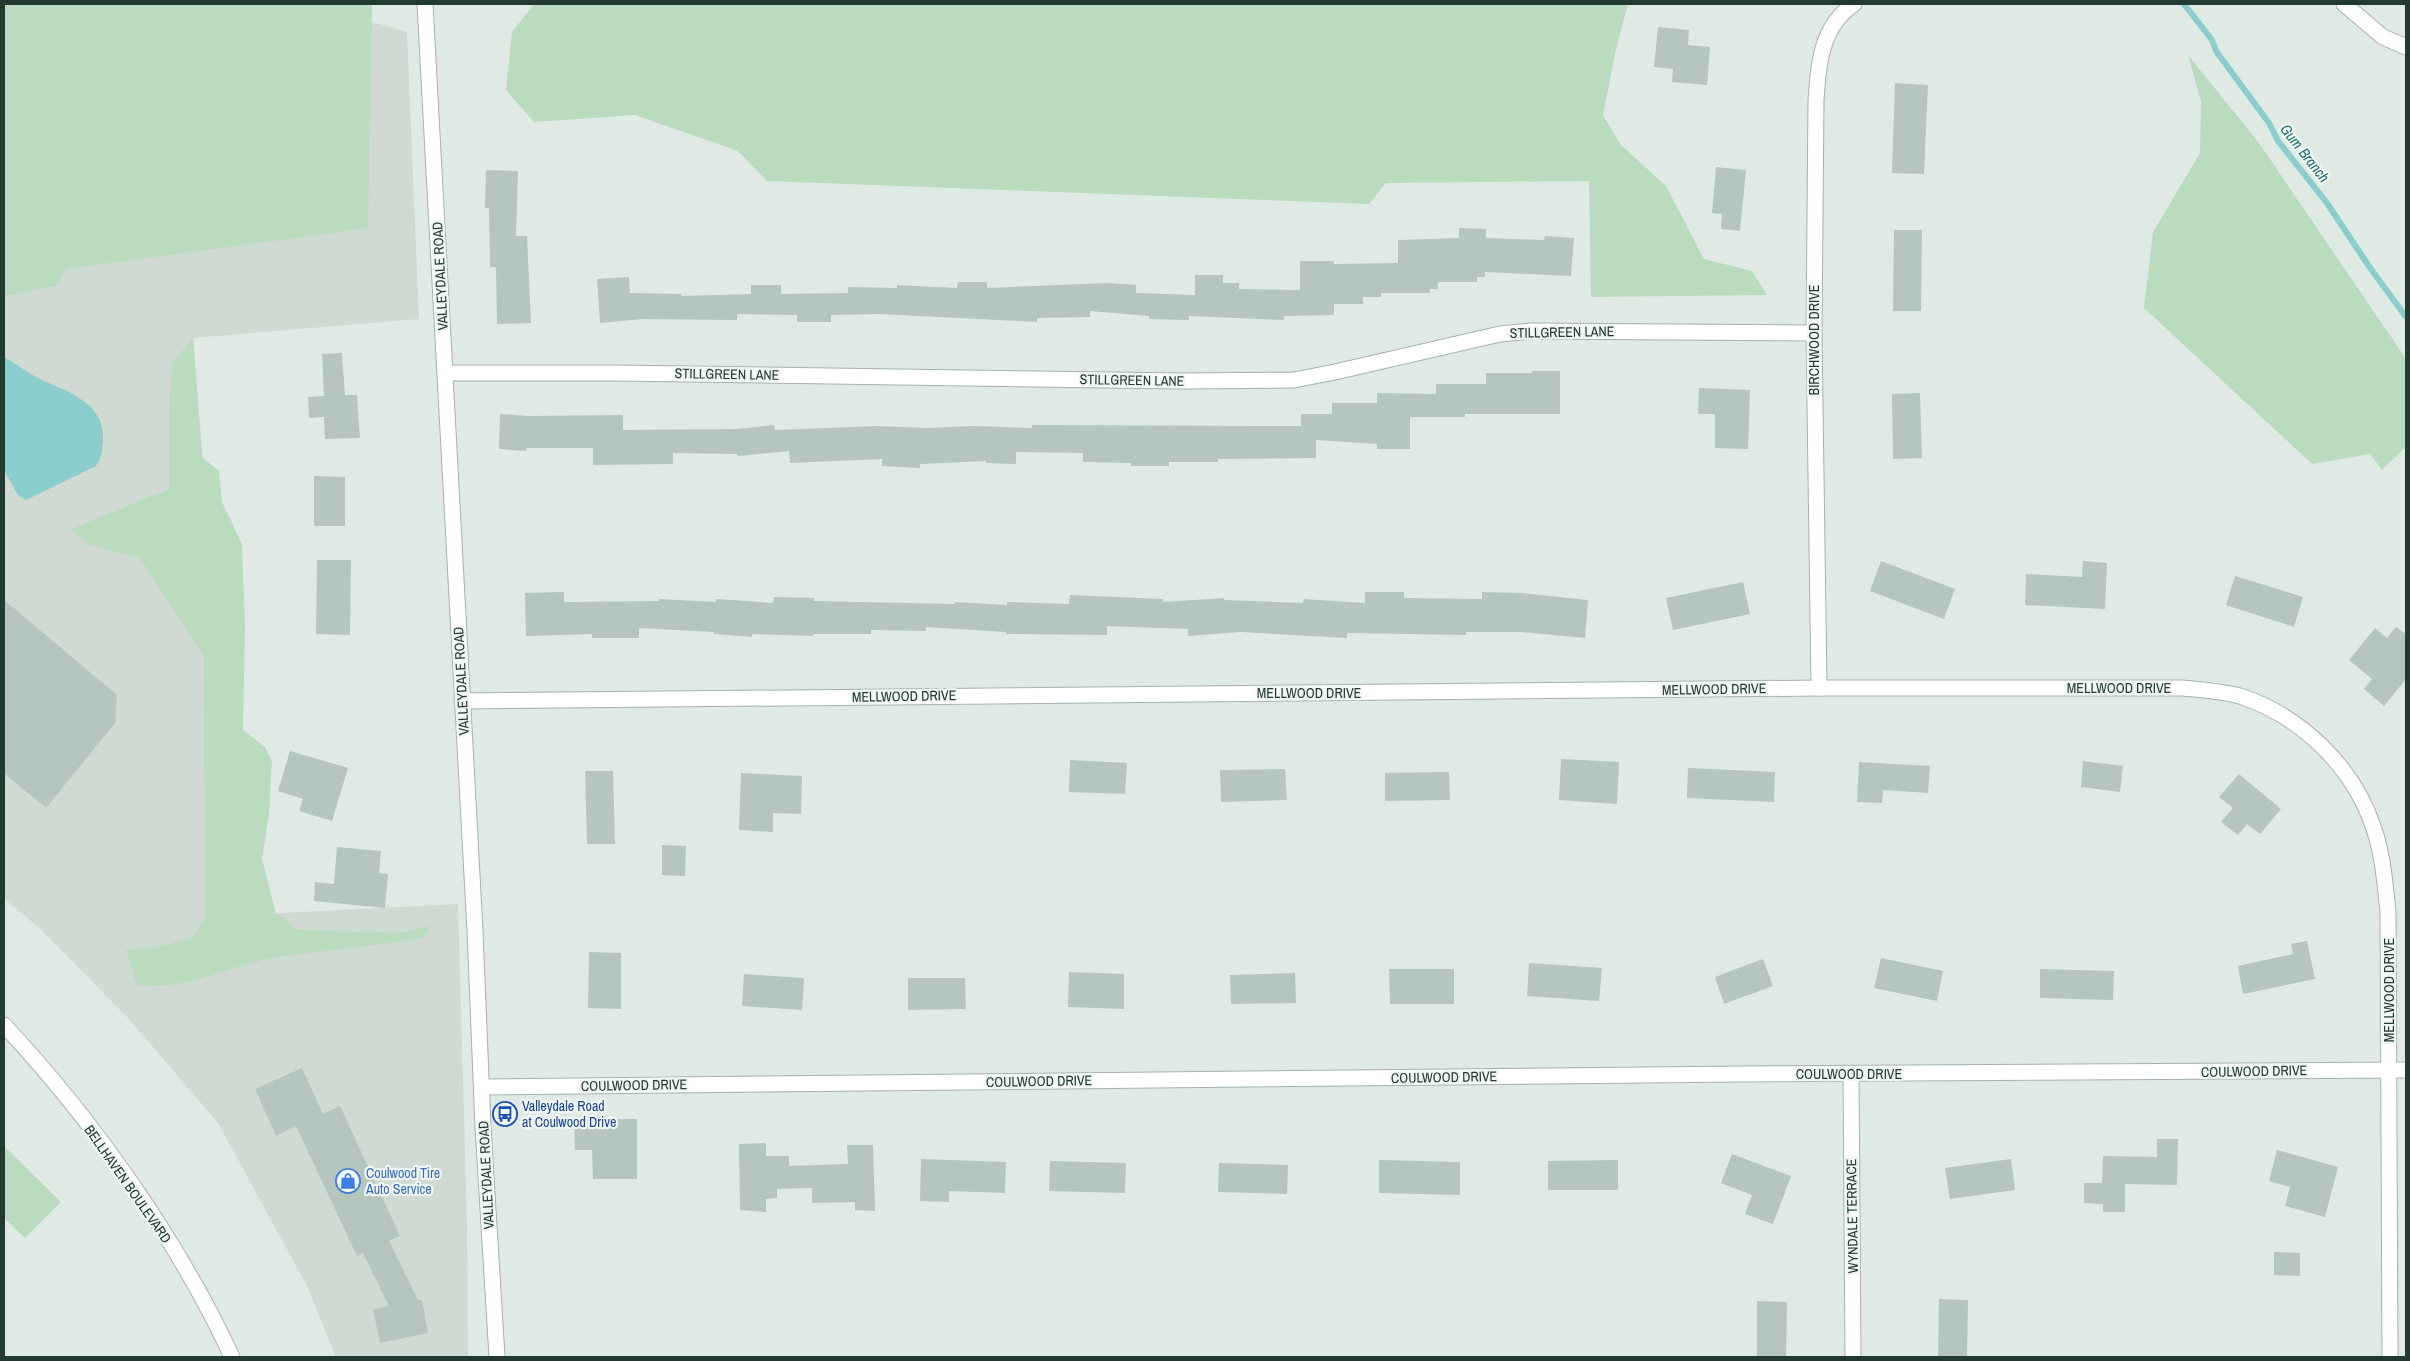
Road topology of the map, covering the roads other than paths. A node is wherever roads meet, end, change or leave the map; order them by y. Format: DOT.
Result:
graph roads {
  1 [pos="425,4"];
  2 [pos="1854,4"];
  3 [pos="2344,4"];
  4 [pos="2406,47"];
  5 [pos="1814,333"];
  6 [pos="445,373"];
  7 [pos="1819,688"];
  8 [pos="462,701"];
  9 [pos="4,1025"];
  10 [pos="2389,1070"];
  11 [pos="2406,1070"];
  12 [pos="1851,1075"];
  13 [pos="482,1087"];
  14 [pos="232,1357"];
  15 [pos="497,1357"];
  16 [pos="1853,1357"];
  17 [pos="2390,1357"];
  1 -- 6 [label="street, VALLEYDALE ROAD"];
  2 -- 5 [label="street, BIRCHWOOD DRIVE"];
  3 -- 4 [label="street"];
  5 -- 6 [label="street, STILLGREEN LANE"];
  5 -- 7 [label="street, BIRCHWOOD DRIVE"];
  6 -- 8 [label="street, VALLEYDALE ROAD"];
  7 -- 8 [label="street, MELLWOOD DRIVE"];
  7 -- 10 [label="street, MELLWOOD DRIVE"];
  8 -- 13 [label="street, VALLEYDALE ROAD"];
  9 -- 14 [label="street, BELLHAVEN BOULEVARD"];
  10 -- 11 [label="street, COULWOOD DRIVE"];
  10 -- 12 [label="street, COULWOOD DRIVE"];
  10 -- 17 [label="street, MELLWOOD DRIVE"];
  12 -- 13 [label="street, COULWOOD DRIVE"];
  12 -- 16 [label="street, WYNDALE TERRACE"];
  13 -- 15 [label="street, VALLEYDALE ROAD"];
}
